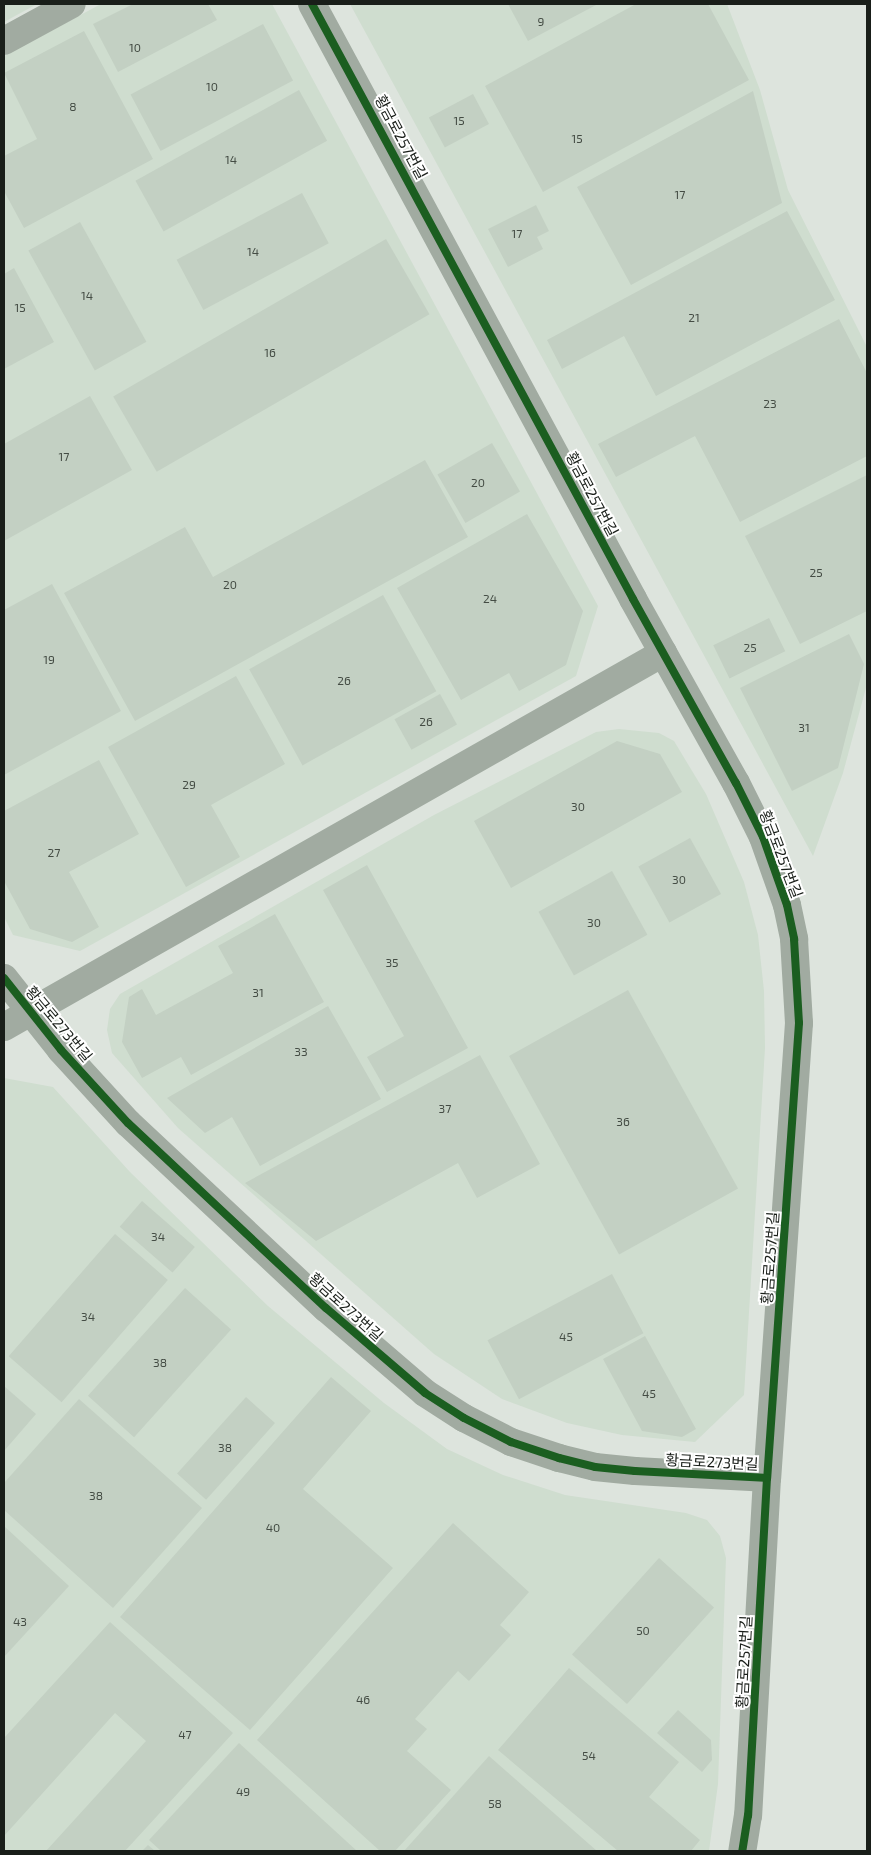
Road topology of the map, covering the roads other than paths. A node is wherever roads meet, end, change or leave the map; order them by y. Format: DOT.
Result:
graph roads {
  1 [pos="69,4"];
  2 [pos="312,4"];
  3 [pos="4,41"];
  4 [pos="663,653"];
  5 [pos="4,978"];
  6 [pos="29,1011"];
  7 [pos="4,1027"];
  8 [pos="767,1478"];
  9 [pos="742,1851"];
  1 -- 3 [label="street"];
  2 -- 4 [label="street, 황금로257번길"];
  4 -- 6 [label="street"];
  4 -- 8 [label="street, 황금로257번길"];
  5 -- 6 [label="street, 황금로273번길"];
  6 -- 7 [label="street"];
  6 -- 8 [label="street, 황금로273번길"];
  8 -- 9 [label="street, 황금로257번길"];
}
